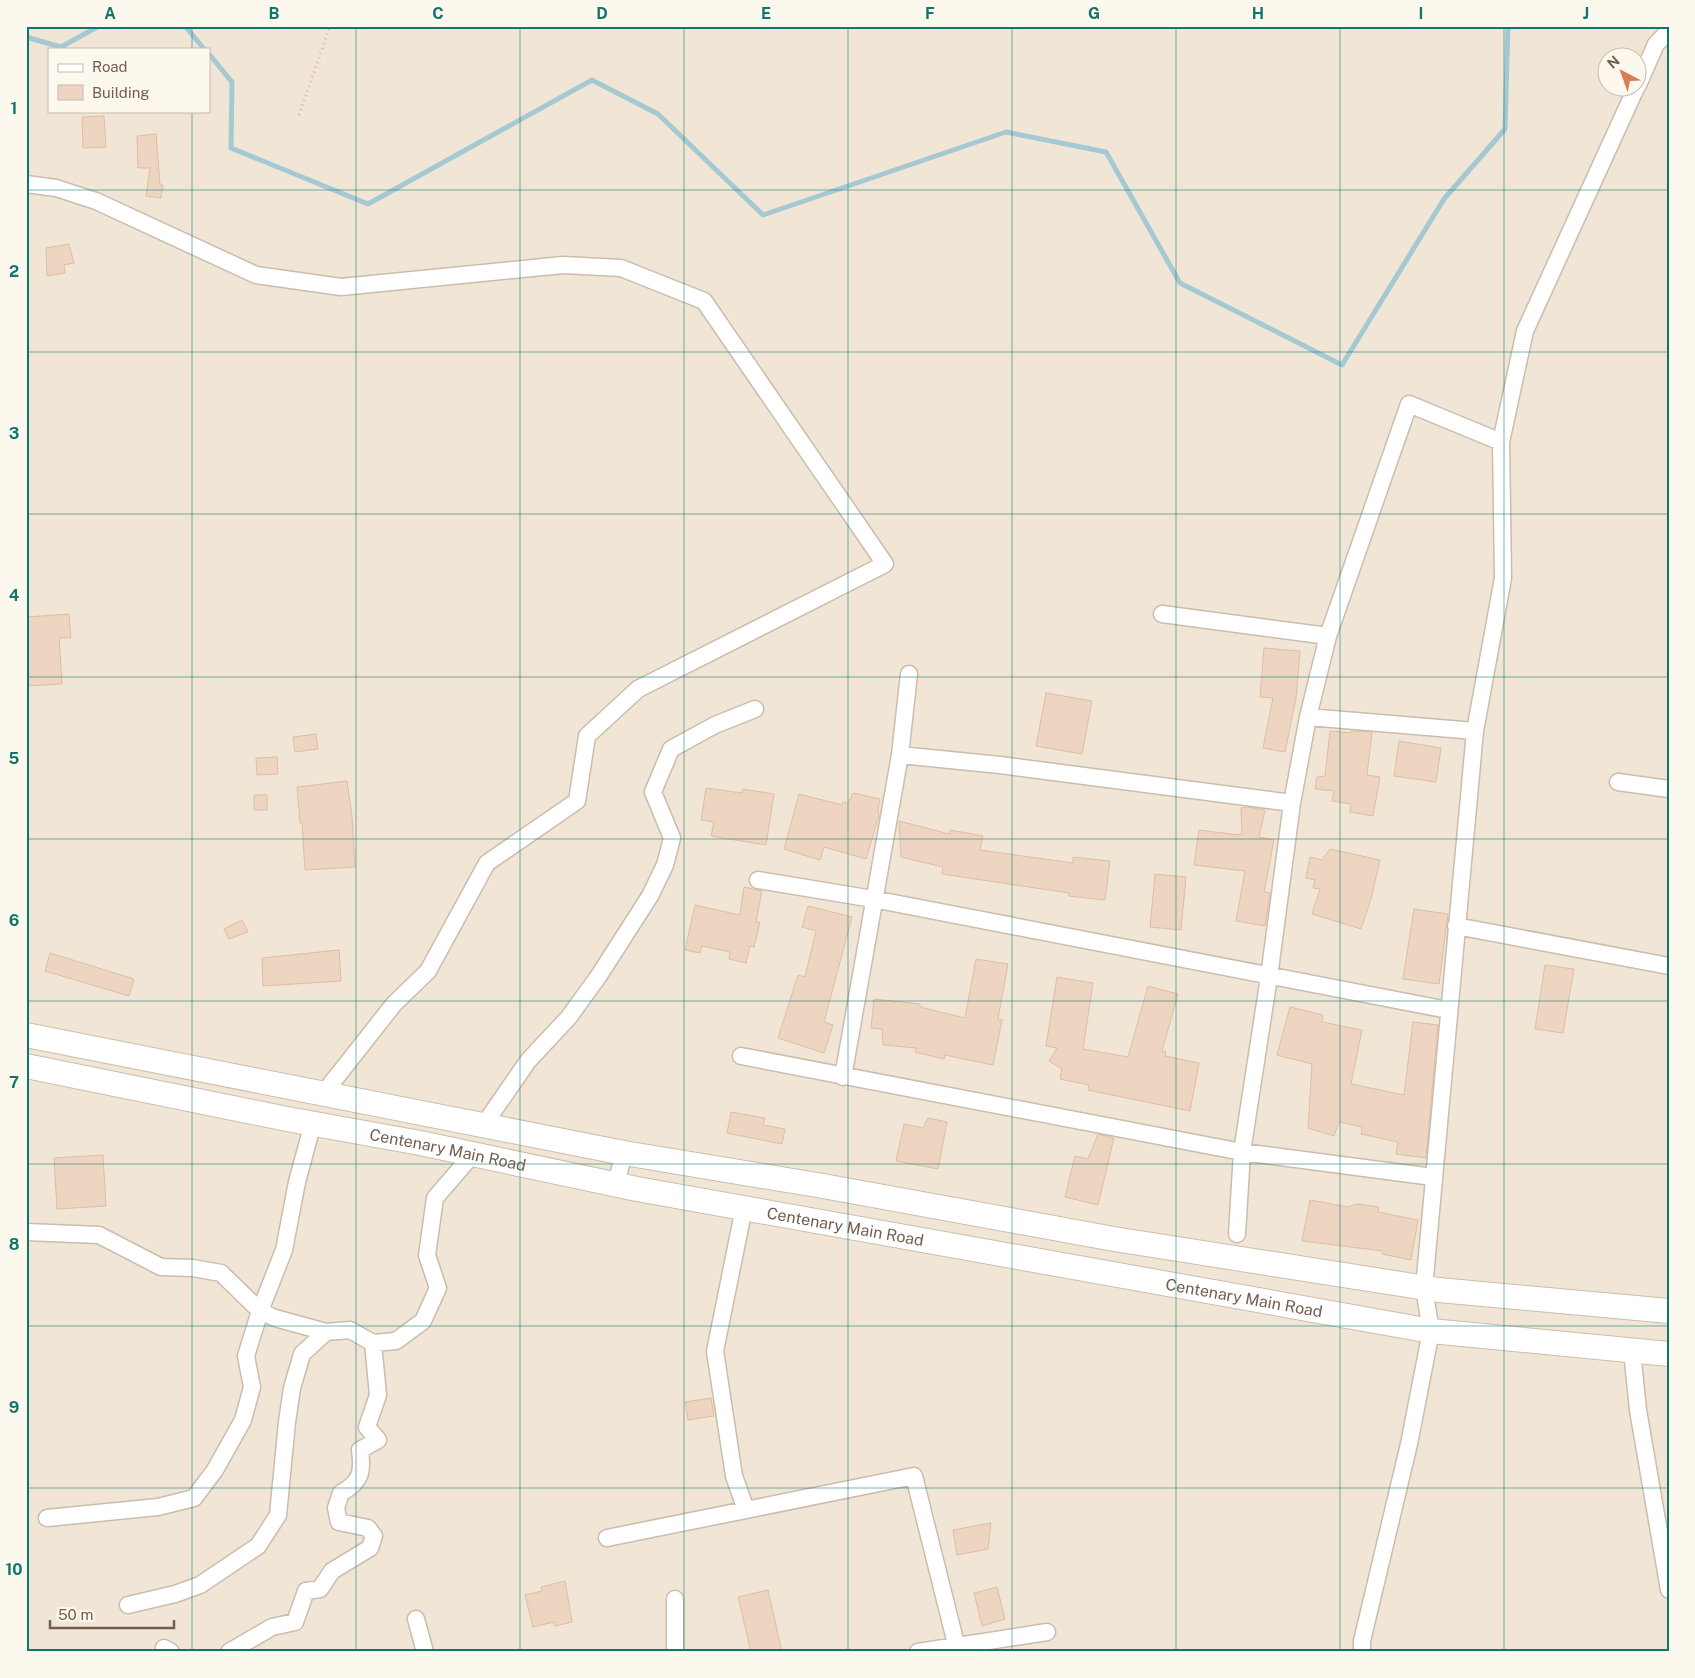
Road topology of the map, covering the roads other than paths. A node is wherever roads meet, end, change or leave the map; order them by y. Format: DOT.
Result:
graph roads {
  1 [pos="1669,31"];
  2 [pos="1648,62"];
  3 [pos="1631,98"];
  4 [pos="26,184"];
  5 [pos="1501,442"];
  6 [pos="1162,614"];
  7 [pos="1328,636"];
  8 [pos="909,674"];
  9 [pos="754,709"];
  10 [pos="1308,717"];
  11 [pos="1475,731"];
  12 [pos="900,755"];
  13 [pos="1618,782"];
  14 [pos="1669,789"];
  15 [pos="1292,804"];
  16 [pos="758,880"];
  17 [pos="873,899"];
  18 [pos="1456,926"];
  19 [pos="1669,966"];
  20 [pos="1269,977"];
  21 [pos="1448,1010"];
  22 [pos="26,1035"];
  23 [pos="741,1056"];
  24 [pos="26,1066"];
  25 [pos="843,1077"];
  26 [pos="323,1094"];
  27 [pos="313,1123"];
  28 [pos="484,1126"];
  29 [pos="1242,1152"];
  30 [pos="624,1153"];
  31 [pos="473,1154"];
  32 [pos="1433,1178"];
  33 [pos="616,1184"];
  34 [pos="744,1208"];
  35 [pos="26,1232"];
  36 [pos="1237,1234"];
  37 [pos="1424,1288"];
  38 [pos="260,1311"];
  39 [pos="1669,1311"];
  40 [pos="1431,1331"];
  41 [pos="326,1332"];
  42 [pos="373,1343"];
  43 [pos="1632,1350"];
  44 [pos="1669,1354"];
  45 [pos="746,1510"];
  46 [pos="47,1518"];
  47 [pos="607,1538"];
  48 [pos="1669,1590"];
  49 [pos="675,1599"];
  50 [pos="128,1605"];
  51 [pos="416,1618"];
  52 [pos="1047,1632"];
  53 [pos="957,1649"];
  54 [pos="230,1652"];
  55 [pos="425,1652"];
  56 [pos="675,1652"];
  57 [pos="918,1652"];
  58 [pos="1362,1652"];
  1 -- 2 [label="street"];
  3 -- 5 [label="street"];
  4 -- 26 [label="street"];
  5 -- 7 [label="street"];
  5 -- 11 [label="street"];
  6 -- 7 [label="street"];
  7 -- 10 [label="street"];
  8 -- 12 [label="street"];
  9 -- 28 [label="street"];
  10 -- 11 [label="street"];
  10 -- 15 [label="street"];
  11 -- 18 [label="street"];
  12 -- 15 [label="street"];
  12 -- 17 [label="street"];
  13 -- 14 [label="street"];
  15 -- 20 [label="street"];
  16 -- 17 [label="street"];
  17 -- 20 [label="street"];
  17 -- 25 [label="street"];
  18 -- 19 [label="street"];
  18 -- 21 [label="street"];
  20 -- 21 [label="street"];
  20 -- 29 [label="street"];
  21 -- 32 [label="street"];
  22 -- 26 [label="street, Centenary Main Road"];
  23 -- 25 [label="street"];
  24 -- 27 [label="street, Centenary Main Road"];
  25 -- 29 [label="street"];
  26 -- 28 [label="street, Centenary Main Road"];
  27 -- 31 [label="street, Centenary Main Road"];
  27 -- 38 [label="street"];
  28 -- 30 [label="street, Centenary Main Road"];
  29 -- 32 [label="street"];
  29 -- 36 [label="street"];
  30 -- 33 [label="street"];
  30 -- 37 [label="street, Centenary Main Road"];
  31 -- 33 [label="street, Centenary Main Road"];
  31 -- 42 [label="street"];
  32 -- 37 [label="street"];
  33 -- 34 [label="street, Centenary Main Road"];
  34 -- 40 [label="street, Centenary Main Road"];
  34 -- 45 [label="street"];
  35 -- 38 [label="street"];
  37 -- 39 [label="street, Centenary Main Road"];
  37 -- 40 [label="street"];
  38 -- 41 [label="street"];
  38 -- 46 [label="street"];
  40 -- 43 [label="street, Centenary Main Road"];
  40 -- 58 [label="street"];
  41 -- 42 [label="street"];
  41 -- 50 [label="street"];
  42 -- 54 [label="street"];
  43 -- 44 [label="street, Centenary Main Road"];
  43 -- 48 [label="street"];
  45 -- 47 [label="street"];
  45 -- 53 [label="street"];
  49 -- 56 [label="street"];
  51 -- 55 [label="street"];
  52 -- 53 [label="street"];
  53 -- 57 [label="street"];
}
